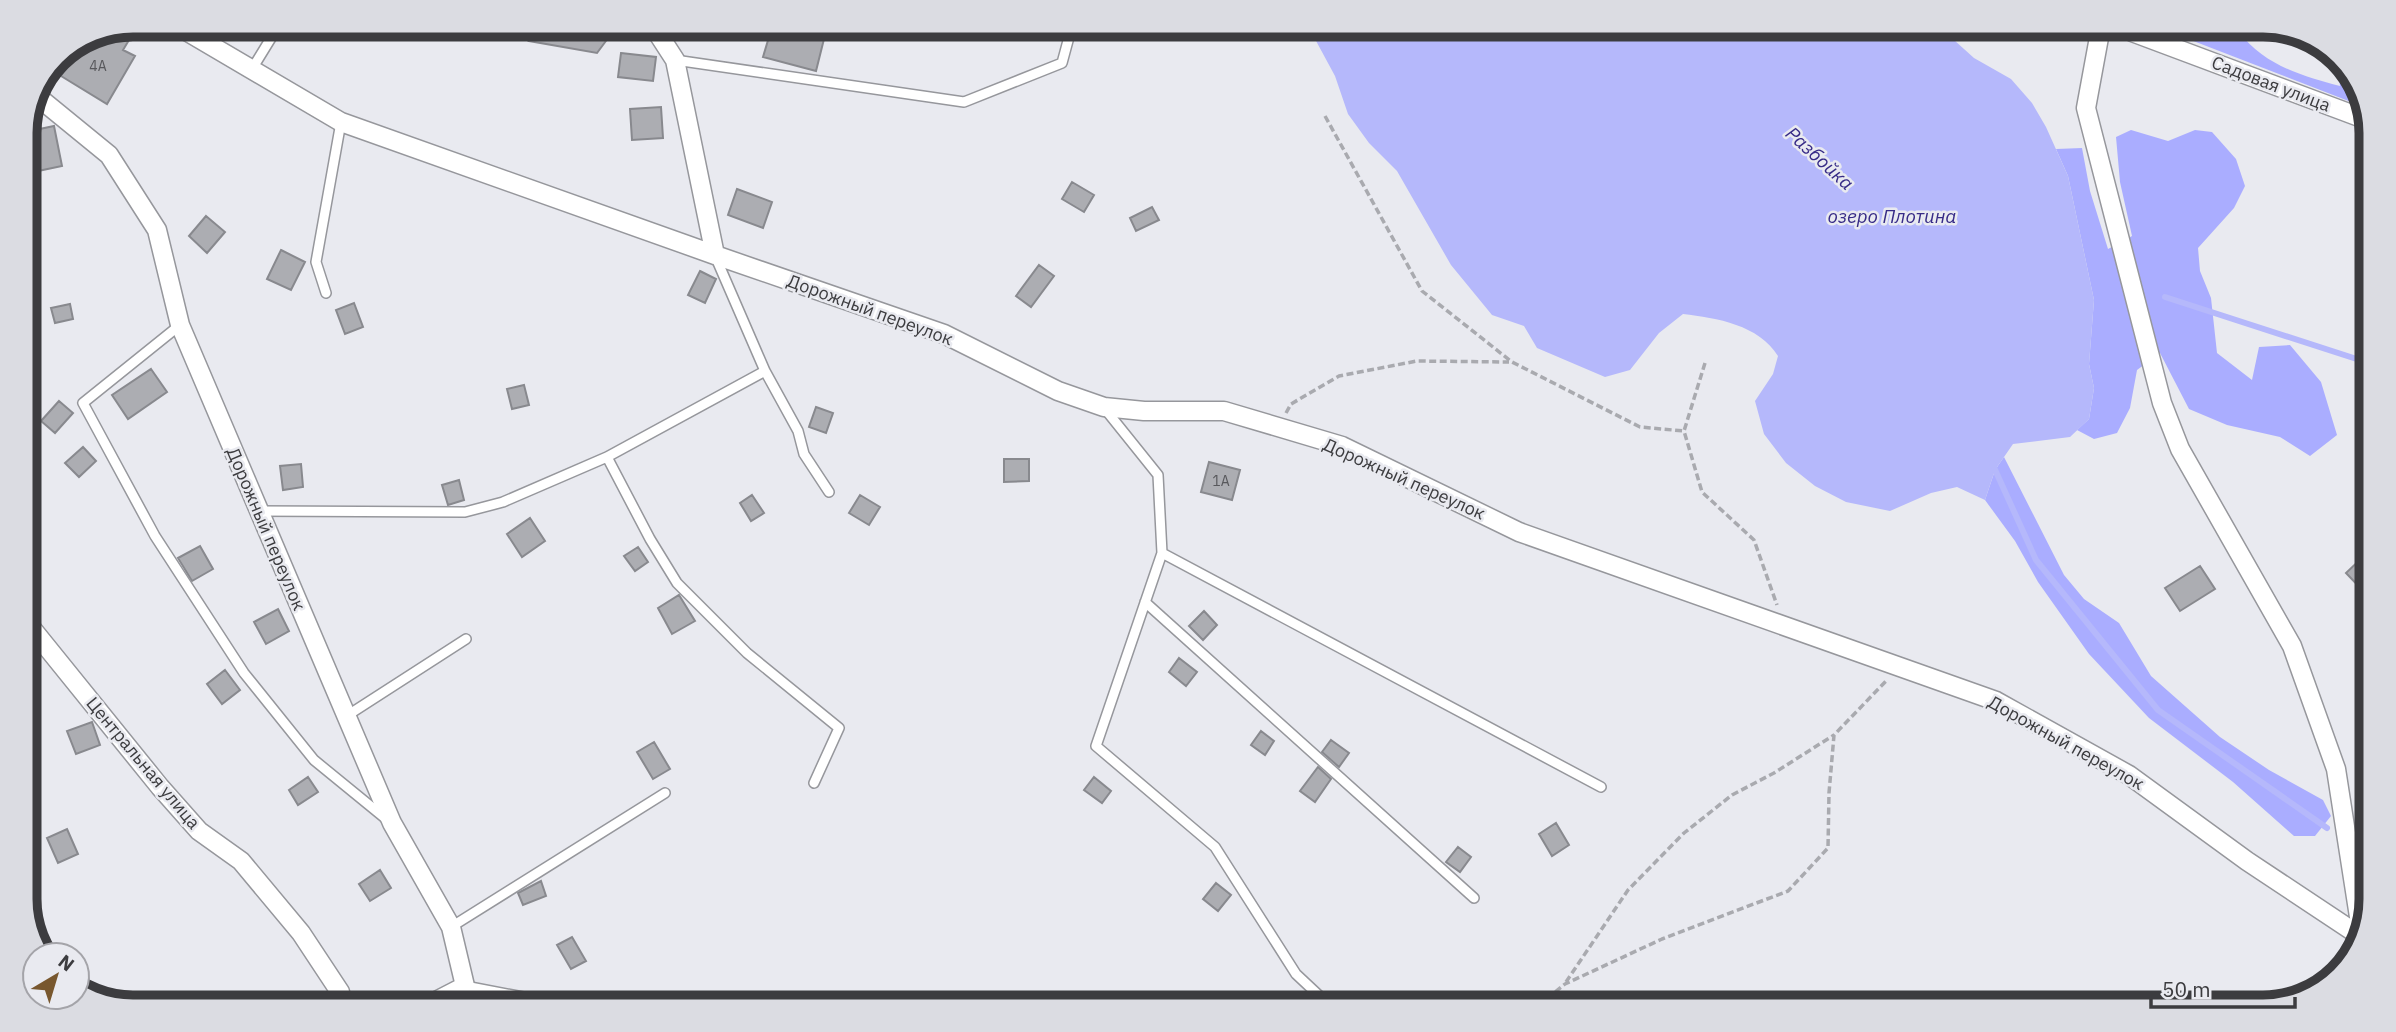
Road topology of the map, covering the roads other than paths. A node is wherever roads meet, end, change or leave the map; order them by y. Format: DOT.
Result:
graph roads {
  1 [pos="197,37"];
  2 [pos="272,37"];
  3 [pos="660,37"];
  4 [pos="1069,37"];
  5 [pos="2100,37"];
  6 [pos="2145,37"];
  7 [pos="675,60"];
  8 [pos="252,69"];
  9 [pos="43,101"];
  10 [pos="2357,116"];
  11 [pos="341,122"];
  12 [pos="715,255"];
  13 [pos="326,293"];
  14 [pos="180,326"];
  15 [pos="765,371"];
  16 [pos="1104,407"];
  17 [pos="607,457"];
  18 [pos="829,492"];
  19 [pos="258,511"];
  20 [pos="1162,553"];
  21 [pos="1145,603"];
  22 [pos="37,635"];
  23 [pos="466,639"];
  24 [pos="345,717"];
  25 [pos="814,783"];
  26 [pos="1601,787"];
  27 [pos="665,793"];
  28 [pos="392,823"];
  29 [pos="1474,898"];
  30 [pos="2358,907"];
  31 [pos="451,927"];
  32 [pos="2353,931"];
  33 [pos="465,986"];
  34 [pos="340,995"];
  35 [pos="448,995"];
  36 [pos="512,995"];
  37 [pos="1318,995"];
  1 -- 8 [label="street, Дорожный переулок"];
  2 -- 8 [label="lane"];
  3 -- 7 [label="street"];
  4 -- 7 [label="lane"];
  5 -- 30 [label="street"];
  6 -- 10 [label="street, Садовая улица"];
  7 -- 12 [label="street"];
  8 -- 11 [label="street, Дорожный переулок"];
  9 -- 14 [label="street, Дорожный переулок"];
  11 -- 12 [label="street, Дорожный переулок"];
  11 -- 13 [label="lane"];
  12 -- 15 [label="lane"];
  12 -- 16 [label="street, Дорожный переулок"];
  14 -- 19 [label="street, Дорожный переулок"];
  14 -- 28 [label="lane"];
  15 -- 17 [label="lane"];
  15 -- 18 [label="lane"];
  16 -- 20 [label="lane"];
  16 -- 32 [label="street, Дорожный переулок"];
  17 -- 19 [label="lane"];
  17 -- 25 [label="lane"];
  19 -- 24 [label="street, Дорожный переулок"];
  20 -- 21 [label="lane"];
  20 -- 26 [label="lane"];
  21 -- 29 [label="lane"];
  21 -- 37 [label="lane"];
  22 -- 34 [label="street, Центральная улица"];
  23 -- 24 [label="lane"];
  24 -- 28 [label="street, Дорожный переулок"];
  27 -- 31 [label="lane"];
  28 -- 31 [label="street, Дорожный переулок"];
  31 -- 33 [label="street, Дорожный переулок"];
  33 -- 35 [label="street"];
  33 -- 36 [label="lane"];
}
